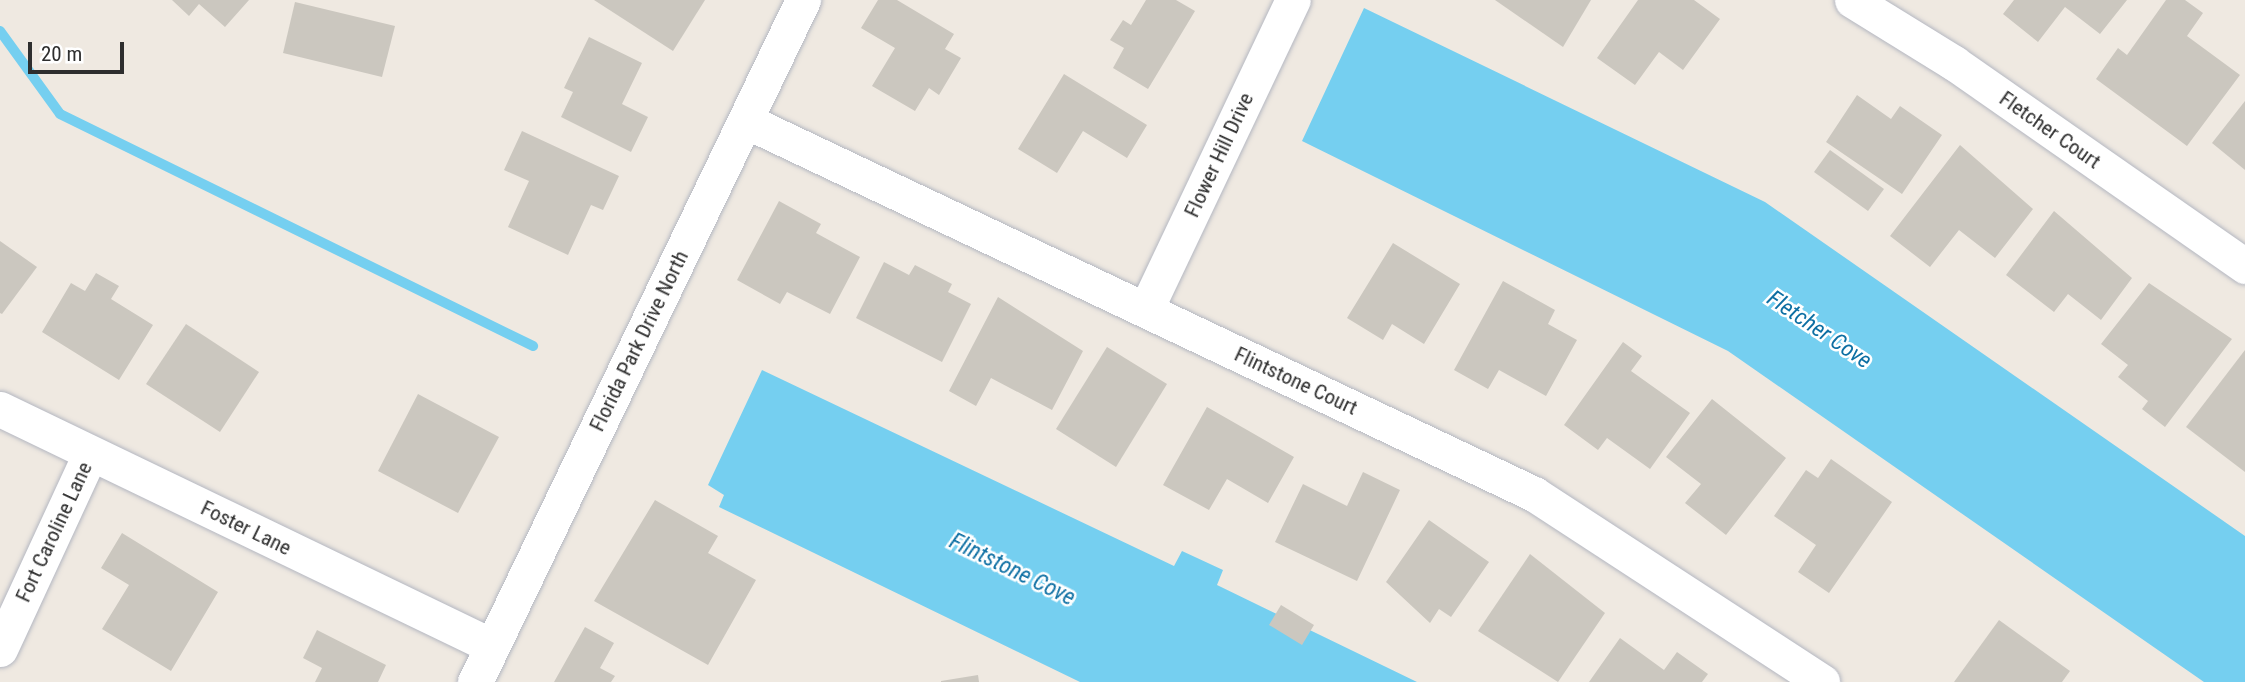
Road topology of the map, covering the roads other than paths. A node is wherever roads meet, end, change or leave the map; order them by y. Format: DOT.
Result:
graph roads {
  1 [pos="803,0"];
  2 [pos="1293,0"];
  3 [pos="1852,0"];
  4 [pos="746,121"];
  5 [pos="2245,266"];
  6 [pos="1146,309"];
  7 [pos="0,409"];
  8 [pos="90,454"];
  9 [pos="492,646"];
  10 [pos="0,649"];
  11 [pos="475,682"];
  12 [pos="1822,682"];
  1 -- 4 [label="street, Florida Park Drive North"];
  2 -- 6 [label="street, Flower Hill Drive"];
  3 -- 5 [label="street, Fletcher Court"];
  4 -- 6 [label="street, Flintstone Court"];
  4 -- 9 [label="street, Florida Park Drive North"];
  6 -- 12 [label="street, Flintstone Court"];
  7 -- 8 [label="street, Foster Lane"];
  8 -- 9 [label="street, Foster Lane"];
  8 -- 10 [label="street, Fort Caroline Lane"];
  9 -- 11 [label="street, Florida Park Drive North"];
}
